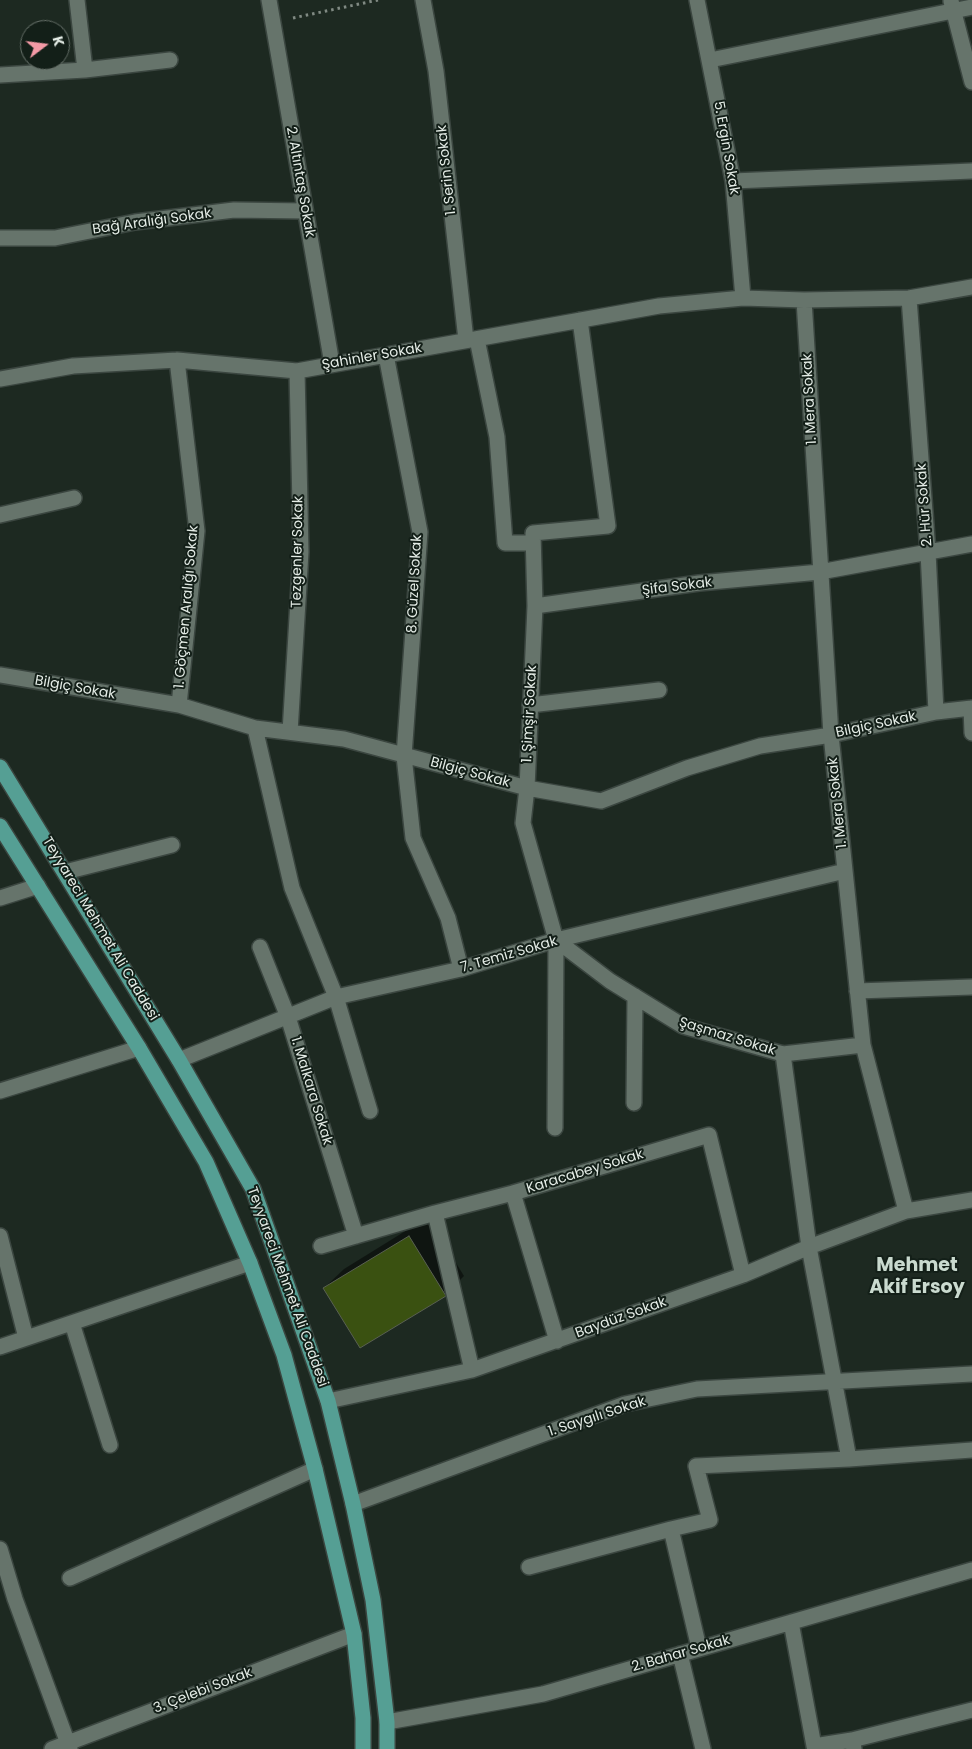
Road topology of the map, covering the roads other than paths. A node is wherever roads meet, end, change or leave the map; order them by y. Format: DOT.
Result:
graph roads {
  1 [pos="76,0"];
  2 [pos="269,0"];
  3 [pos="423,0"];
  4 [pos="697,0"];
  5 [pos="952,5"];
  6 [pos="972,6"];
  7 [pos="170,60"];
  8 [pos="710,60"];
  9 [pos="85,70"];
  10 [pos="0,75"];
  11 [pos="972,82"];
  12 [pos="972,171"];
  13 [pos="733,181"];
  14 [pos="305,211"];
  15 [pos="0,238"];
  16 [pos="972,287"];
  17 [pos="743,298"];
  18 [pos="909,298"];
  19 [pos="804,300"];
  20 [pos="580,320"];
  21 [pos="471,339"];
  22 [pos="386,355"];
  23 [pos="177,360"];
  24 [pos="332,364"];
  25 [pos="297,371"];
  26 [pos="0,379"];
  27 [pos="74,498"];
  28 [pos="0,515"];
  29 [pos="533,538"];
  30 [pos="972,544"];
  31 [pos="928,552"];
  32 [pos="820,572"];
  33 [pos="535,606"];
  34 [pos="0,675"];
  35 [pos="659,690"];
  36 [pos="179,705"];
  37 [pos="530,705"];
  38 [pos="971,708"];
  39 [pos="936,712"];
  40 [pos="255,728"];
  41 [pos="290,732"];
  42 [pos="972,733"];
  43 [pos="831,734"];
  44 [pos="404,756"];
  45 [pos="0,767"];
  46 [pos="527,788"];
  47 [pos="0,826"];
  48 [pos="172,846"];
  49 [pos="845,871"];
  50 [pos="65,872"];
  51 [pos="38,886"];
  52 [pos="0,898"];
  53 [pos="556,940"];
  54 [pos="260,948"];
  55 [pos="461,969"];
  56 [pos="972,987"];
  57 [pos="857,991"];
  58 [pos="635,996"];
  59 [pos="336,997"];
  60 [pos="288,1017"];
  61 [pos="863,1045"];
  62 [pos="138,1048"];
  63 [pos="783,1054"];
  64 [pos="179,1060"];
  65 [pos="0,1091"];
  66 [pos="634,1103"];
  67 [pos="370,1111"];
  68 [pos="555,1128"];
  69 [pos="513,1193"];
  70 [pos="972,1200"];
  71 [pos="906,1211"];
  72 [pos="435,1213"];
  73 [pos="0,1236"];
  74 [pos="356,1236"];
  75 [pos="321,1246"];
  76 [pos="809,1247"];
  77 [pos="250,1263"];
  78 [pos="743,1275"];
  79 [pos="72,1323"];
  80 [pos="26,1338"];
  81 [pos="557,1341"];
  82 [pos="0,1347"];
  83 [pos="472,1370"];
  84 [pos="972,1374"];
  85 [pos="834,1382"];
  86 [pos="328,1402"];
  87 [pos="110,1445"];
  88 [pos="972,1450"];
  89 [pos="849,1459"];
  90 [pos="315,1469"];
  91 [pos="353,1504"];
  92 [pos="671,1529"];
  93 [pos="0,1549"];
  94 [pos="529,1567"];
  95 [pos="972,1570"];
  96 [pos="70,1578"];
  97 [pos="791,1622"];
  98 [pos="354,1634"];
  99 [pos="699,1648"];
  100 [pos="680,1654"];
  101 [pos="972,1710"];
  102 [pos="387,1722"];
  103 [pos="853,1744"];
  104 [pos="69,1746"];
  105 [pos="52,1749"];
  106 [pos="363,1749"];
  107 [pos="386,1749"];
  108 [pos="703,1749"];
  1 -- 9 [label="street"];
  2 -- 14 [label="street, 2. Altıntaş Sokak"];
  3 -- 21 [label="street, 1. Serin Sokak"];
  4 -- 8 [label="street, 5. Ergin Sokak"];
  5 -- 6 [label="street"];
  5 -- 8 [label="street"];
  5 -- 11 [label="street"];
  7 -- 9 [label="street"];
  8 -- 13 [label="street, 5. Ergin Sokak"];
  9 -- 10 [label="street"];
  12 -- 13 [label="street"];
  13 -- 17 [label="street, 5. Ergin Sokak"];
  14 -- 15 [label="street, Bağ Aralığı Sokak"];
  14 -- 24 [label="street, 2. Altıntaş Sokak"];
  16 -- 18 [label="street, Şahinler Sokak"];
  17 -- 19 [label="street, Şahinler Sokak"];
  17 -- 20 [label="street, Şahinler Sokak"];
  18 -- 19 [label="street, Şahinler Sokak"];
  18 -- 31 [label="street, 2. Hür Sokak"];
  19 -- 32 [label="street, 1. Mera Sokak"];
  20 -- 21 [label="street, Şahinler Sokak"];
  20 -- 29 [label="street"];
  21 -- 22 [label="street, Şahinler Sokak"];
  21 -- 29 [label="street"];
  22 -- 24 [label="street, Şahinler Sokak"];
  22 -- 44 [label="street, 8. Güzel Sokak"];
  23 -- 25 [label="street, Şahinler Sokak"];
  23 -- 26 [label="street, Şahinler Sokak"];
  23 -- 36 [label="street, 1. Göçmen Aralığı Sokak"];
  24 -- 25 [label="street, Şahinler Sokak"];
  25 -- 41 [label="street, Tezgenler Sokak"];
  27 -- 28 [label="street"];
  29 -- 33 [label="street, 1. Şimşir Sokak"];
  30 -- 31 [label="street, Şifa Sokak"];
  31 -- 32 [label="street, Şifa Sokak"];
  31 -- 39 [label="street, 2. Hür Sokak"];
  32 -- 33 [label="street, Şifa Sokak"];
  32 -- 43 [label="street, 1. Mera Sokak"];
  33 -- 37 [label="street, 1. Şimşir Sokak"];
  34 -- 36 [label="street, Bilgiç Sokak"];
  35 -- 37 [label="street"];
  36 -- 40 [label="street, Bilgiç Sokak"];
  37 -- 46 [label="street, 1. Şimşir Sokak"];
  38 -- 39 [label="street, Bilgiç Sokak"];
  38 -- 42 [label="street"];
  39 -- 43 [label="street, Bilgiç Sokak"];
  40 -- 41 [label="street, Bilgiç Sokak"];
  40 -- 59 [label="street"];
  41 -- 44 [label="street, Bilgiç Sokak"];
  43 -- 46 [label="street, Bilgiç Sokak"];
  43 -- 49 [label="street, 1. Mera Sokak"];
  44 -- 46 [label="street, Bilgiç Sokak"];
  44 -- 55 [label="street, 8. Güzel Sokak"];
  45 -- 50 [label="main road, Teyyareci Mehmet Ali Caddesi"];
  46 -- 53 [label="street, 1. Şimşir Sokak"];
  47 -- 51 [label="main road, Teyyareci Mehmet Ali Caddesi"];
  48 -- 50 [label="street"];
  49 -- 53 [label="street, 7. Temiz Sokak"];
  49 -- 57 [label="street, 1. Mera Sokak"];
  50 -- 64 [label="main road, Teyyareci Mehmet Ali Caddesi"];
  51 -- 52 [label="street"];
  51 -- 62 [label="main road, Teyyareci Mehmet Ali Caddesi"];
  53 -- 55 [label="street, 7. Temiz Sokak"];
  53 -- 58 [label="street, Şaşmaz Sokak"];
  53 -- 68 [label="street, 1. Şimşir Sokak"];
  54 -- 60 [label="street, 1. Malkara Sokak"];
  55 -- 59 [label="street, 7. Temiz Sokak"];
  56 -- 57 [label="street"];
  57 -- 61 [label="street, 1. Mera Sokak"];
  58 -- 63 [label="street, Şaşmaz Sokak"];
  58 -- 66 [label="street"];
  59 -- 60 [label="street, 7. Temiz Sokak"];
  59 -- 67 [label="street"];
  60 -- 64 [label="street, 7. Temiz Sokak"];
  60 -- 74 [label="street, 1. Malkara Sokak"];
  61 -- 63 [label="street, Şaşmaz Sokak"];
  61 -- 71 [label="street, 1. Mera Sokak"];
  62 -- 65 [label="street"];
  62 -- 77 [label="main road, Teyyareci Mehmet Ali Caddesi"];
  63 -- 76 [label="street"];
  64 -- 86 [label="main road, Teyyareci Mehmet Ali Caddesi"];
  69 -- 72 [label="street, Karacabey Sokak"];
  69 -- 78 [label="street, Karacabey Sokak"];
  69 -- 81 [label="street"];
  70 -- 71 [label="street, Baydüz Sokak"];
  71 -- 76 [label="street, Baydüz Sokak"];
  72 -- 74 [label="street, Karacabey Sokak"];
  72 -- 83 [label="street"];
  73 -- 80 [label="street"];
  74 -- 75 [label="street, Karacabey Sokak"];
  76 -- 78 [label="street, Baydüz Sokak"];
  76 -- 85 [label="street"];
  77 -- 79 [label="street"];
  77 -- 90 [label="main road, Teyyareci Mehmet Ali Caddesi"];
  78 -- 81 [label="street, Baydüz Sokak"];
  79 -- 80 [label="street"];
  79 -- 87 [label="street"];
  80 -- 82 [label="street"];
  81 -- 83 [label="street, Baydüz Sokak"];
  83 -- 86 [label="street, Baydüz Sokak"];
  84 -- 85 [label="street, 1. Saygılı Sokak"];
  85 -- 89 [label="street"];
  85 -- 91 [label="street, 1. Saygılı Sokak"];
  86 -- 91 [label="main road, Teyyareci Mehmet Ali Caddesi"];
  88 -- 89 [label="street"];
  89 -- 92 [label="street"];
  90 -- 96 [label="street"];
  90 -- 98 [label="main road, Teyyareci Mehmet Ali Caddesi"];
  91 -- 102 [label="main road, Teyyareci Mehmet Ali Caddesi"];
  92 -- 94 [label="street"];
  92 -- 99 [label="street"];
  93 -- 104 [label="street"];
  95 -- 97 [label="street, 2. Bahar Sokak"];
  97 -- 99 [label="street, 2. Bahar Sokak"];
  97 -- 103 [label="street"];
  98 -- 104 [label="street, 3. Çelebi Sokak"];
  98 -- 106 [label="main road, Teyyareci Mehmet Ali Caddesi"];
  99 -- 100 [label="street, 2. Bahar Sokak"];
  100 -- 102 [label="street, 2. Bahar Sokak"];
  100 -- 108 [label="street"];
  101 -- 103 [label="street"];
  102 -- 107 [label="main road, Teyyareci Mehmet Ali Caddesi"];
  104 -- 105 [label="street, 3. Çelebi Sokak"];
}
